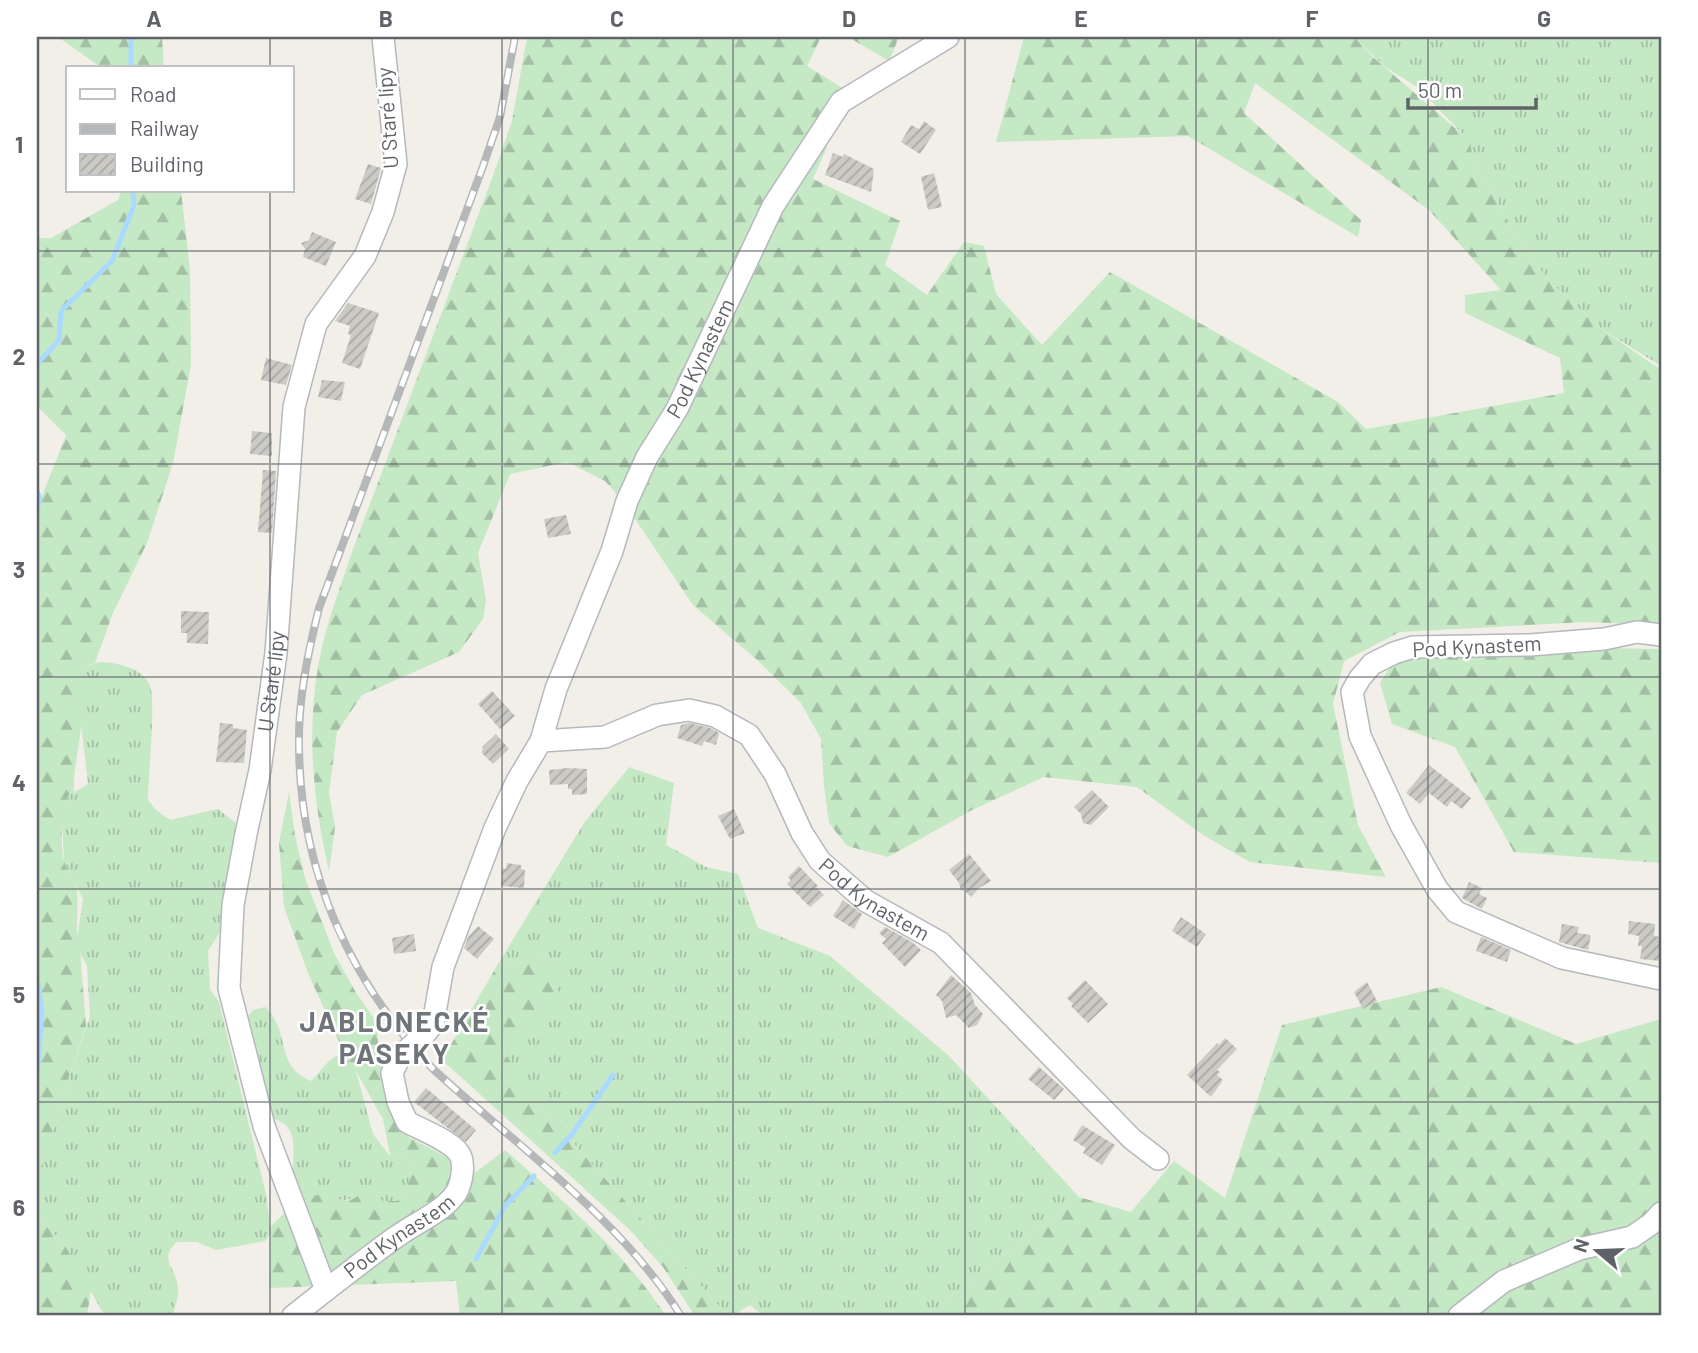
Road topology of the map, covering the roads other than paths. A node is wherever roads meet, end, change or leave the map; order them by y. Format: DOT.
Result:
graph roads {
  1 [pos="383,37"];
  2 [pos="948,37"];
  3 [pos="1661,635"];
  4 [pos="541,741"];
  5 [pos="1661,979"];
  6 [pos="1158,1160"];
  7 [pos="1661,1213"];
  8 [pos="326,1290"];
  9 [pos="293,1316"];
  10 [pos="1459,1316"];
  1 -- 8 [label="street, U Staré lípy"];
  2 -- 4 [label="street, Pod Kynastem"];
  3 -- 5 [label="street, Pod Kynastem"];
  4 -- 6 [label="street, Pod Kynastem"];
  4 -- 8 [label="street, Pod Kynastem, bridge"];
  7 -- 10 [label="street"];
  8 -- 9 [label="street"];
}
